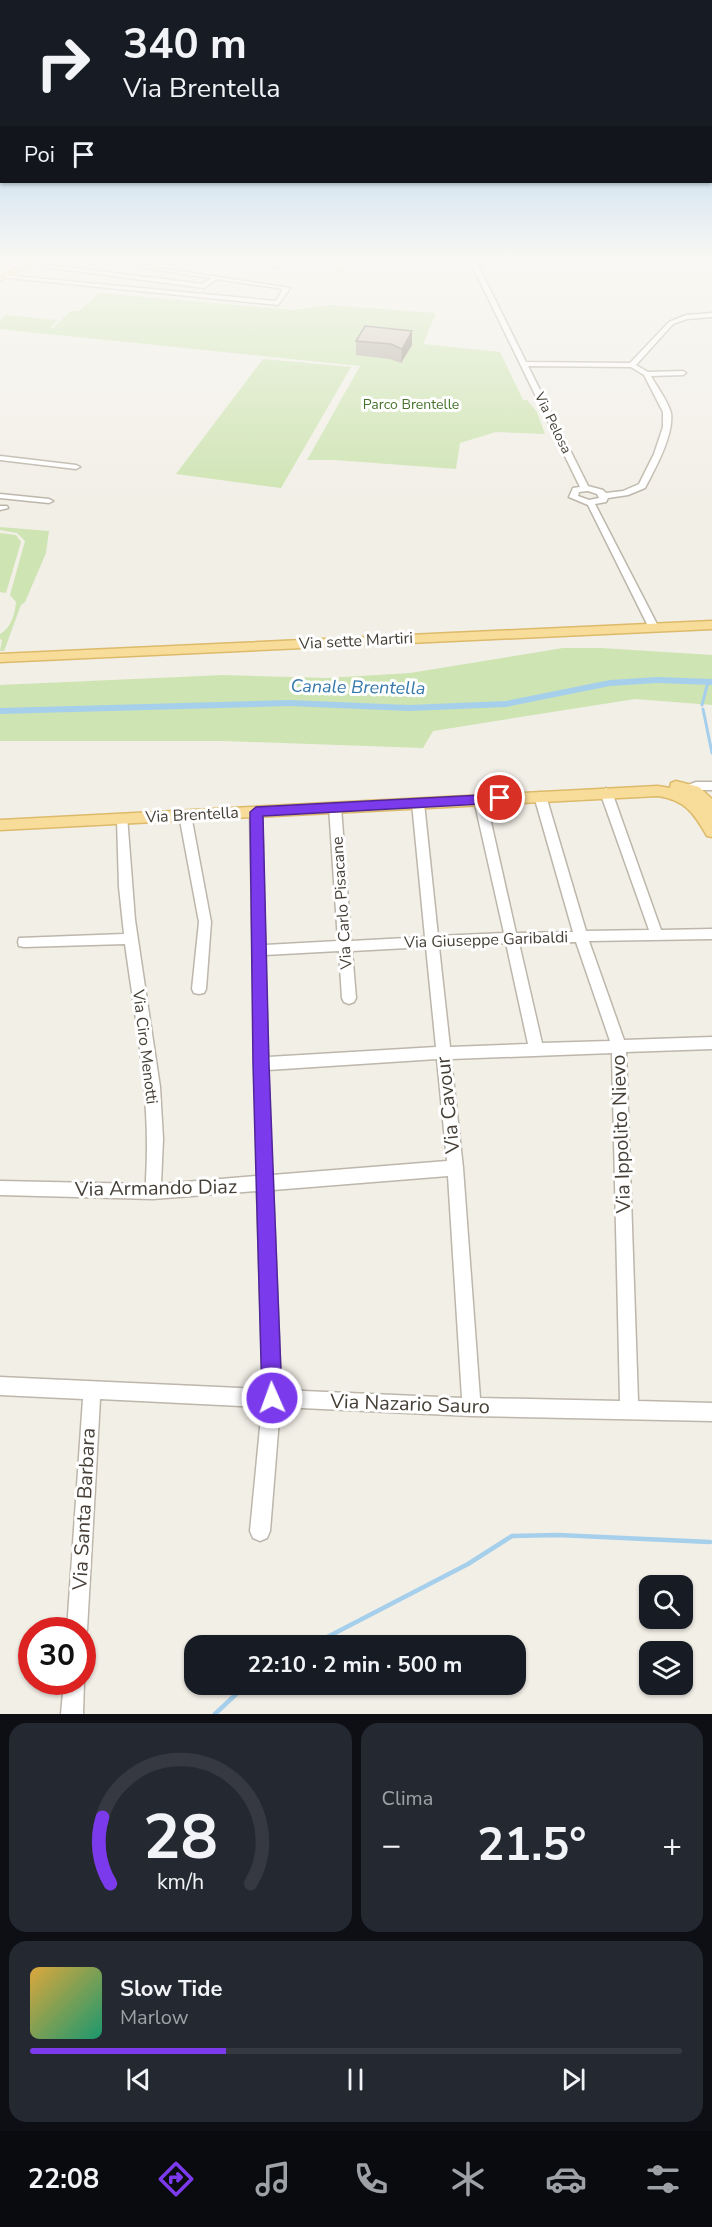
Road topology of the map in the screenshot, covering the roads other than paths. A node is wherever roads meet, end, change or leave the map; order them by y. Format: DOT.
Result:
graph roads {
  1 [pos="513,341"];
  2 [pos="654,341"];
  3 [pos="524,364"];
  4 [pos="632,365"];
  5 [pos="683,373"];
  6 [pos="647,374"];
  7 [pos="0,458"];
  8 [pos="76,467"];
  9 [pos="585,488"];
  10 [pos="0,496"];
  11 [pos="604,496"];
  12 [pos="49,501"];
  13 [pos="591,504"];
  14 [pos="712,625"];
  15 [pos="654,628"];
  16 [pos="0,658"];
  17 [pos="710,786"];
  18 [pos="690,789"];
  19 [pos="635,791"];
  20 [pos="606,792"];
  21 [pos="673,792"];
  22 [pos="540,796"];
  23 [pos="480,800"];
  24 [pos="418,803"];
  25 [pos="694,804"];
  26 [pos="335,807"];
  27 [pos="256,812"];
  28 [pos="712,812"];
  29 [pos="185,816"];
  30 [pos="123,819"];
  31 [pos="0,825"];
  32 [pos="712,832"];
  33 [pos="712,934"];
  34 [pos="657,936"];
  35 [pos="582,937"];
  36 [pos="512,938"];
  37 [pos="130,939"];
  38 [pos="433,941"];
  39 [pos="24,942"];
  40 [pos="346,944"];
  41 [pos="260,950"];
  42 [pos="198,989"];
  43 [pos="349,998"];
  44 [pos="712,1043"];
  45 [pos="619,1046"];
  46 [pos="536,1050"];
  47 [pos="442,1053"];
  48 [pos="261,1064"];
  49 [pos="455,1168"];
  50 [pos="265,1185"];
  51 [pos="0,1188"];
  52 [pos="153,1192"];
  53 [pos="0,1386"];
  54 [pos="94,1389"];
  55 [pos="272,1398"];
  56 [pos="472,1407"];
  57 [pos="629,1411"];
  58 [pos="712,1413"];
  59 [pos="260,1531"];
  60 [pos="78,1617"];
  61 [pos="73,1695"];
  62 [pos="72,1714"];
  1 -- 3 [label="street, Via Pelosa"];
  2 -- 4 [label="street"];
  3 -- 4 [label="street"];
  3 -- 9 [label="street, Via Pelosa"];
  4 -- 6 [label="street"];
  5 -- 6 [label="street"];
  6 -- 11 [label="street"];
  7 -- 8 [label="street"];
  9 -- 11 [label="street"];
  9 -- 13 [label="street, Via Pelosa"];
  10 -- 12 [label="street"];
  11 -- 13 [label="street"];
  13 -- 15 [label="street, Via Pelosa"];
  14 -- 15 [label="main road, Via sette Martiri"];
  15 -- 16 [label="main road, Via sette Martiri"];
  17 -- 18 [label="street"];
  17 -- 28 [label="street"];
  18 -- 19 [label="main road"];
  18 -- 21 [label="street"];
  18 -- 25 [label="street"];
  18 -- 28 [label="main road"];
  19 -- 20 [label="main road, Via Brentella"];
  19 -- 21 [label="main road"];
  20 -- 22 [label="main road, Via Brentella"];
  20 -- 34 [label="street"];
  21 -- 25 [label="main road"];
  22 -- 23 [label="main road, Via Brentella"];
  22 -- 35 [label="street, Via Ippolito Nievo"];
  23 -- 24 [label="main road, Via Brentella"];
  23 -- 36 [label="street"];
  24 -- 26 [label="main road, Via Brentella"];
  24 -- 38 [label="street, Via Cavour"];
  25 -- 32 [label="main road"];
  26 -- 27 [label="main road, Via Brentella"];
  26 -- 40 [label="street, Via Carlo Pisacane"];
  27 -- 29 [label="main road, Via Brentella"];
  27 -- 41 [label="street"];
  29 -- 30 [label="main road, Via Brentella"];
  29 -- 42 [label="street"];
  30 -- 31 [label="main road, Via Brentella"];
  30 -- 37 [label="street, Via Ciro Menotti"];
  33 -- 34 [label="street, Via Giuseppe Garibaldi"];
  34 -- 35 [label="street, Via Giuseppe Garibaldi"];
  35 -- 36 [label="street, Via Giuseppe Garibaldi"];
  35 -- 45 [label="street, Via Ippolito Nievo"];
  36 -- 38 [label="street, Via Giuseppe Garibaldi"];
  36 -- 46 [label="street"];
  37 -- 39 [label="street"];
  37 -- 52 [label="street, Via Ciro Menotti"];
  38 -- 40 [label="street, Via Giuseppe Garibaldi"];
  38 -- 47 [label="street, Via Cavour"];
  40 -- 41 [label="street, Via Giuseppe Garibaldi"];
  40 -- 43 [label="street, Via Carlo Pisacane"];
  41 -- 48 [label="street"];
  44 -- 45 [label="street"];
  45 -- 46 [label="street"];
  45 -- 57 [label="street, Via Ippolito Nievo"];
  46 -- 47 [label="street"];
  47 -- 48 [label="street"];
  47 -- 49 [label="street, Via Cavour"];
  48 -- 50 [label="street"];
  49 -- 50 [label="street, Via Armando Diaz"];
  49 -- 56 [label="street, Via Cavour"];
  50 -- 52 [label="street, Via Armando Diaz"];
  50 -- 55 [label="street"];
  51 -- 52 [label="street, Via Armando Diaz"];
  53 -- 54 [label="street, Via Nazario Sauro"];
  54 -- 55 [label="street, Via Nazario Sauro"];
  54 -- 60 [label="street, Via Santa Barbara"];
  55 -- 56 [label="street, Via Nazario Sauro"];
  55 -- 59 [label="street"];
  56 -- 57 [label="street, Via Nazario Sauro"];
  57 -- 58 [label="street, Via Nazario Sauro"];
  61 -- 62 [label="street"];
}
